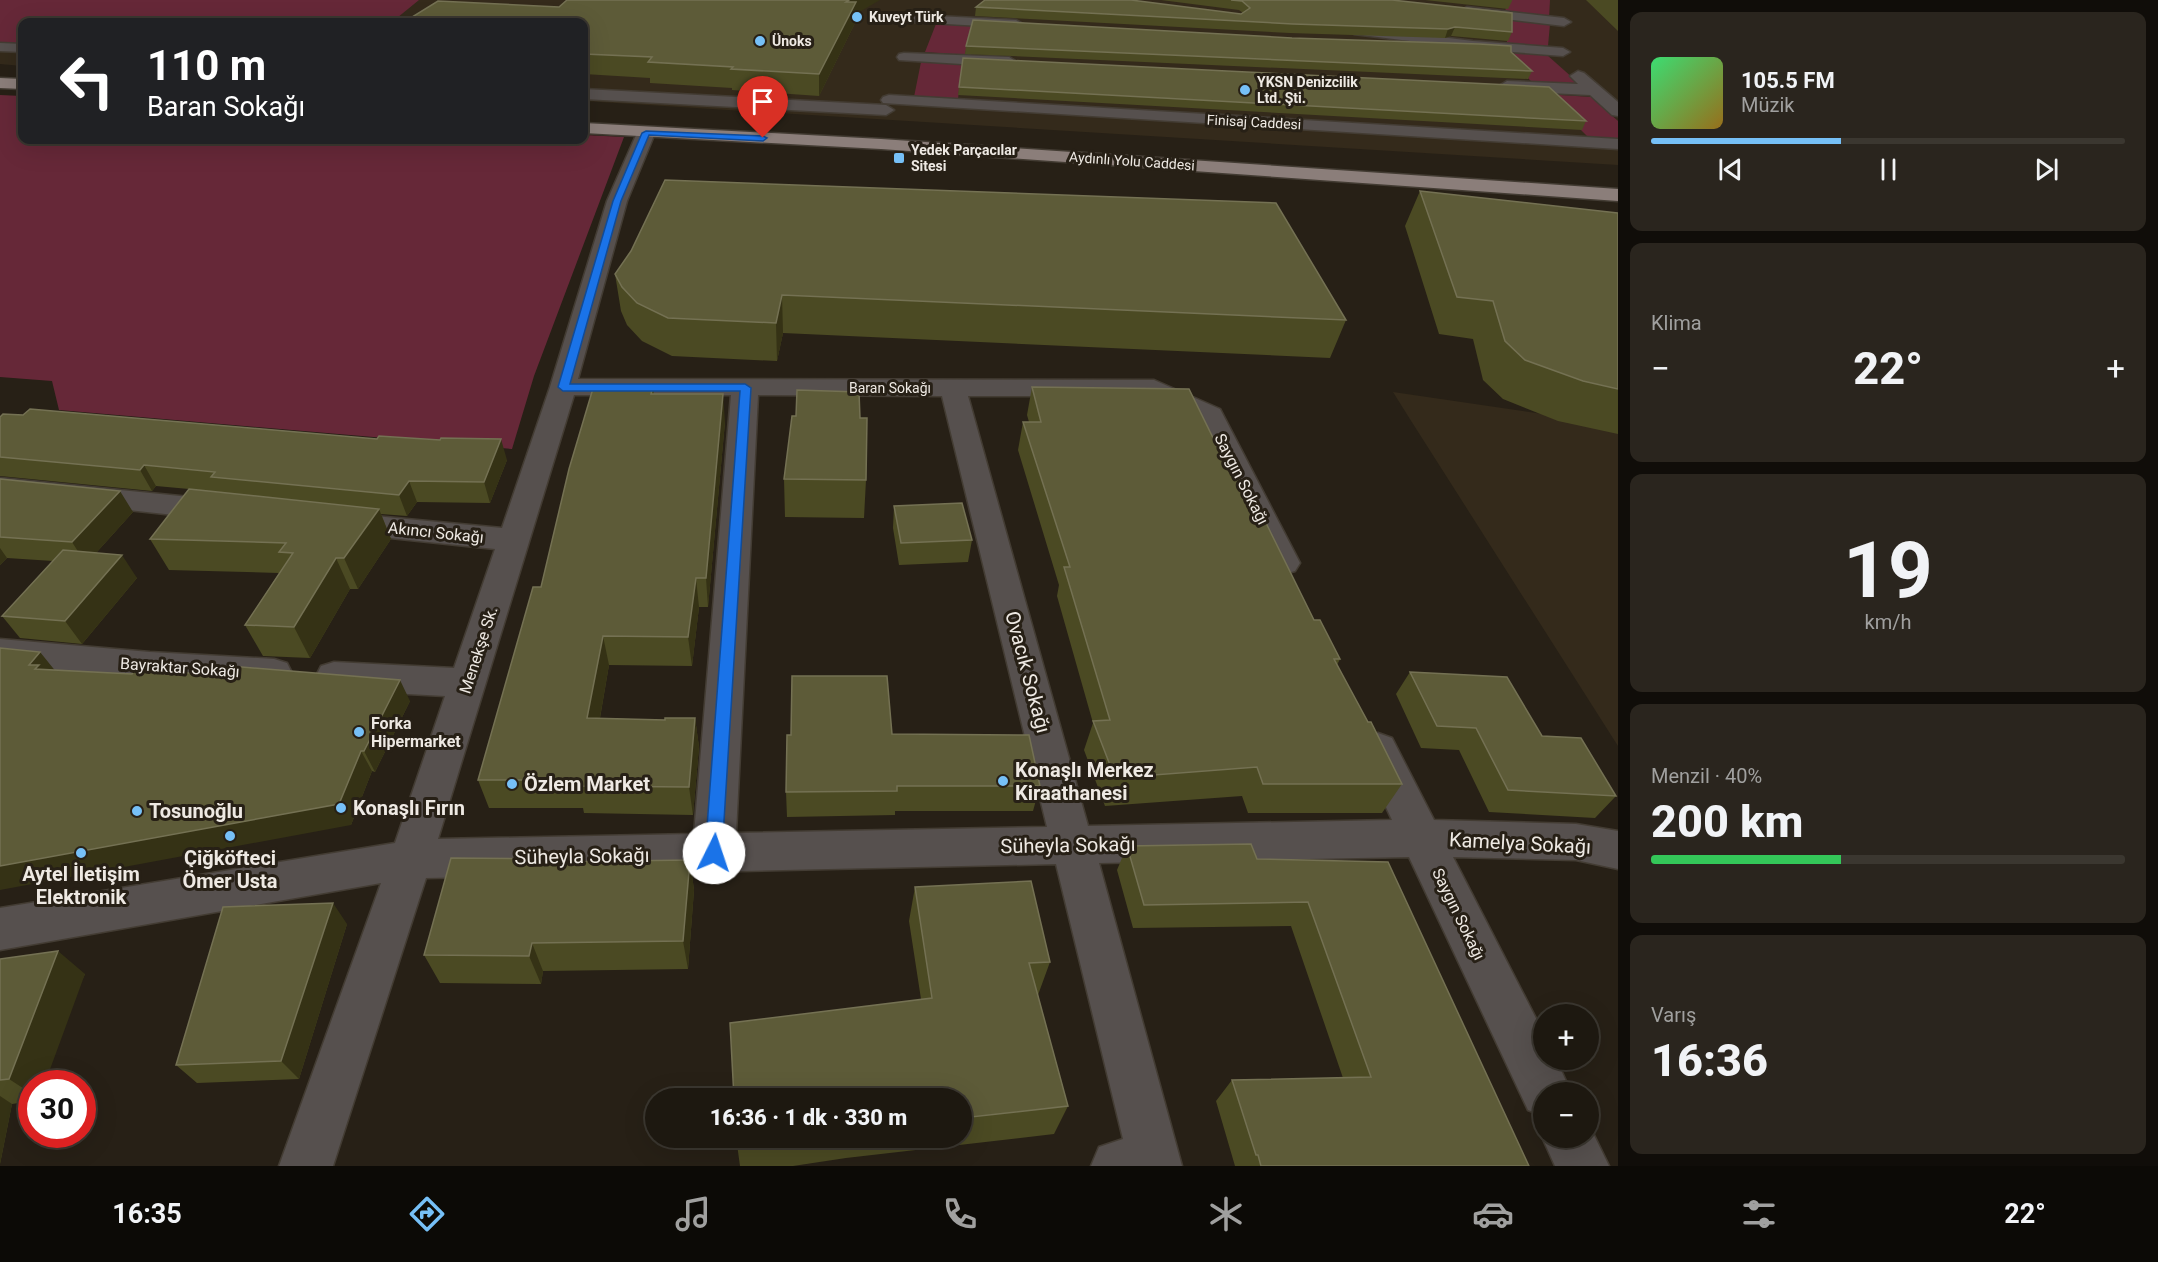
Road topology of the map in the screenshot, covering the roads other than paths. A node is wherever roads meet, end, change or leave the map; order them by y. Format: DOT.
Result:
graph roads {
  1 [pos="930,6"];
  2 [pos="1450,9"];
  3 [pos="917,19"];
  4 [pos="1025,24"];
  5 [pos="1345,35"];
  6 [pos="0,47"];
  7 [pos="18,48"];
  8 [pos="1563,52"];
  9 [pos="1023,63"];
  10 [pos="900,70"];
  11 [pos="0,71"];
  12 [pos="18,72"];
  13 [pos="0,82"];
  14 [pos="18,84"];
  15 [pos="1488,85"];
  16 [pos="1595,90"];
  17 [pos="588,94"];
  18 [pos="888,105"];
  19 [pos="1618,111"];
  20 [pos="615,113"];
  21 [pos="652,124"];
  22 [pos="880,127"];
  23 [pos="588,128"];
  24 [pos="1010,135"];
  25 [pos="1618,144"];
  26 [pos="1618,195"];
  27 [pos="563,387"];
  28 [pos="745,388"];
  29 [pos="954,388"];
  30 [pos="1210,415"];
  31 [pos="0,487"];
  32 [pos="245,512"];
  33 [pos="315,520"];
  34 [pos="514,540"];
  35 [pos="1300,595"];
  36 [pos="0,652"];
  37 [pos="467,683"];
  38 [pos="1364,722"];
  39 [pos="1422,838"];
  40 [pos="1073,845"];
  41 [pos="1618,850"];
  42 [pos="714,853"];
  43 [pos="411,859"];
  44 [pos="0,929"];
  45 [pos="1541,1082"];
  46 [pos="1573,1148"];
  47 [pos="1143,1164"];
  48 [pos="306,1166"];
  49 [pos="1582,1166"];
  1 -- 3 [label="street"];
  2 -- 8 [label="street"];
  3 -- 4 [label="street"];
  3 -- 10 [label="street"];
  5 -- 8 [label="street"];
  6 -- 7 [label="street"];
  8 -- 16 [label="street"];
  9 -- 10 [label="street"];
  10 -- 18 [label="street"];
  11 -- 12 [label="main road"];
  13 -- 14 [label="main road"];
  15 -- 16 [label="street"];
  16 -- 19 [label="street"];
  17 -- 18 [label="street, Finisaj Caddesi"];
  18 -- 22 [label="street"];
  18 -- 25 [label="street, Finisaj Caddesi"];
  20 -- 21 [label="main road, Aydınlı Yolu Caddesi"];
  21 -- 22 [label="main road, Aydınlı Yolu Caddesi"];
  21 -- 23 [label="main road, Aydınlı Yolu Caddesi"];
  21 -- 26 [label="main road, Aydınlı Yolu Caddesi"];
  21 -- 27 [label="street, Menekşe Sk."];
  22 -- 24 [label="main road, Aydınlı Yolu Caddesi"];
  27 -- 28 [label="street, Baran Sokağı"];
  27 -- 34 [label="street, Menekşe Sk."];
  28 -- 29 [label="street, Baran Sokağı"];
  28 -- 42 [label="street"];
  29 -- 30 [label="street, Baran Sokağı"];
  29 -- 40 [label="street, Ovacık Sokağı"];
  30 -- 35 [label="street, Saygın Sokağı"];
  31 -- 32 [label="street"];
  33 -- 34 [label="street, Akıncı Sokağı"];
  34 -- 37 [label="street, Menekşe Sk."];
  36 -- 37 [label="street, Bayraktar Sokağı"];
  37 -- 43 [label="street, Menekşe Sk."];
  38 -- 39 [label="street, Saygın Sokağı"];
  39 -- 40 [label="street, Süheyla Sokağı"];
  39 -- 41 [label="street, Kamelya Sokağı"];
  39 -- 45 [label="street, Saygın Sokağı"];
  40 -- 42 [label="street, Süheyla Sokağı"];
  40 -- 47 [label="street, Ovacık Sokağı"];
  42 -- 43 [label="street, Süheyla Sokağı"];
  43 -- 44 [label="street, Süheyla Sokağı"];
  43 -- 48 [label="street, Menekşe Sk."];
  46 -- 49 [label="street"];
}
